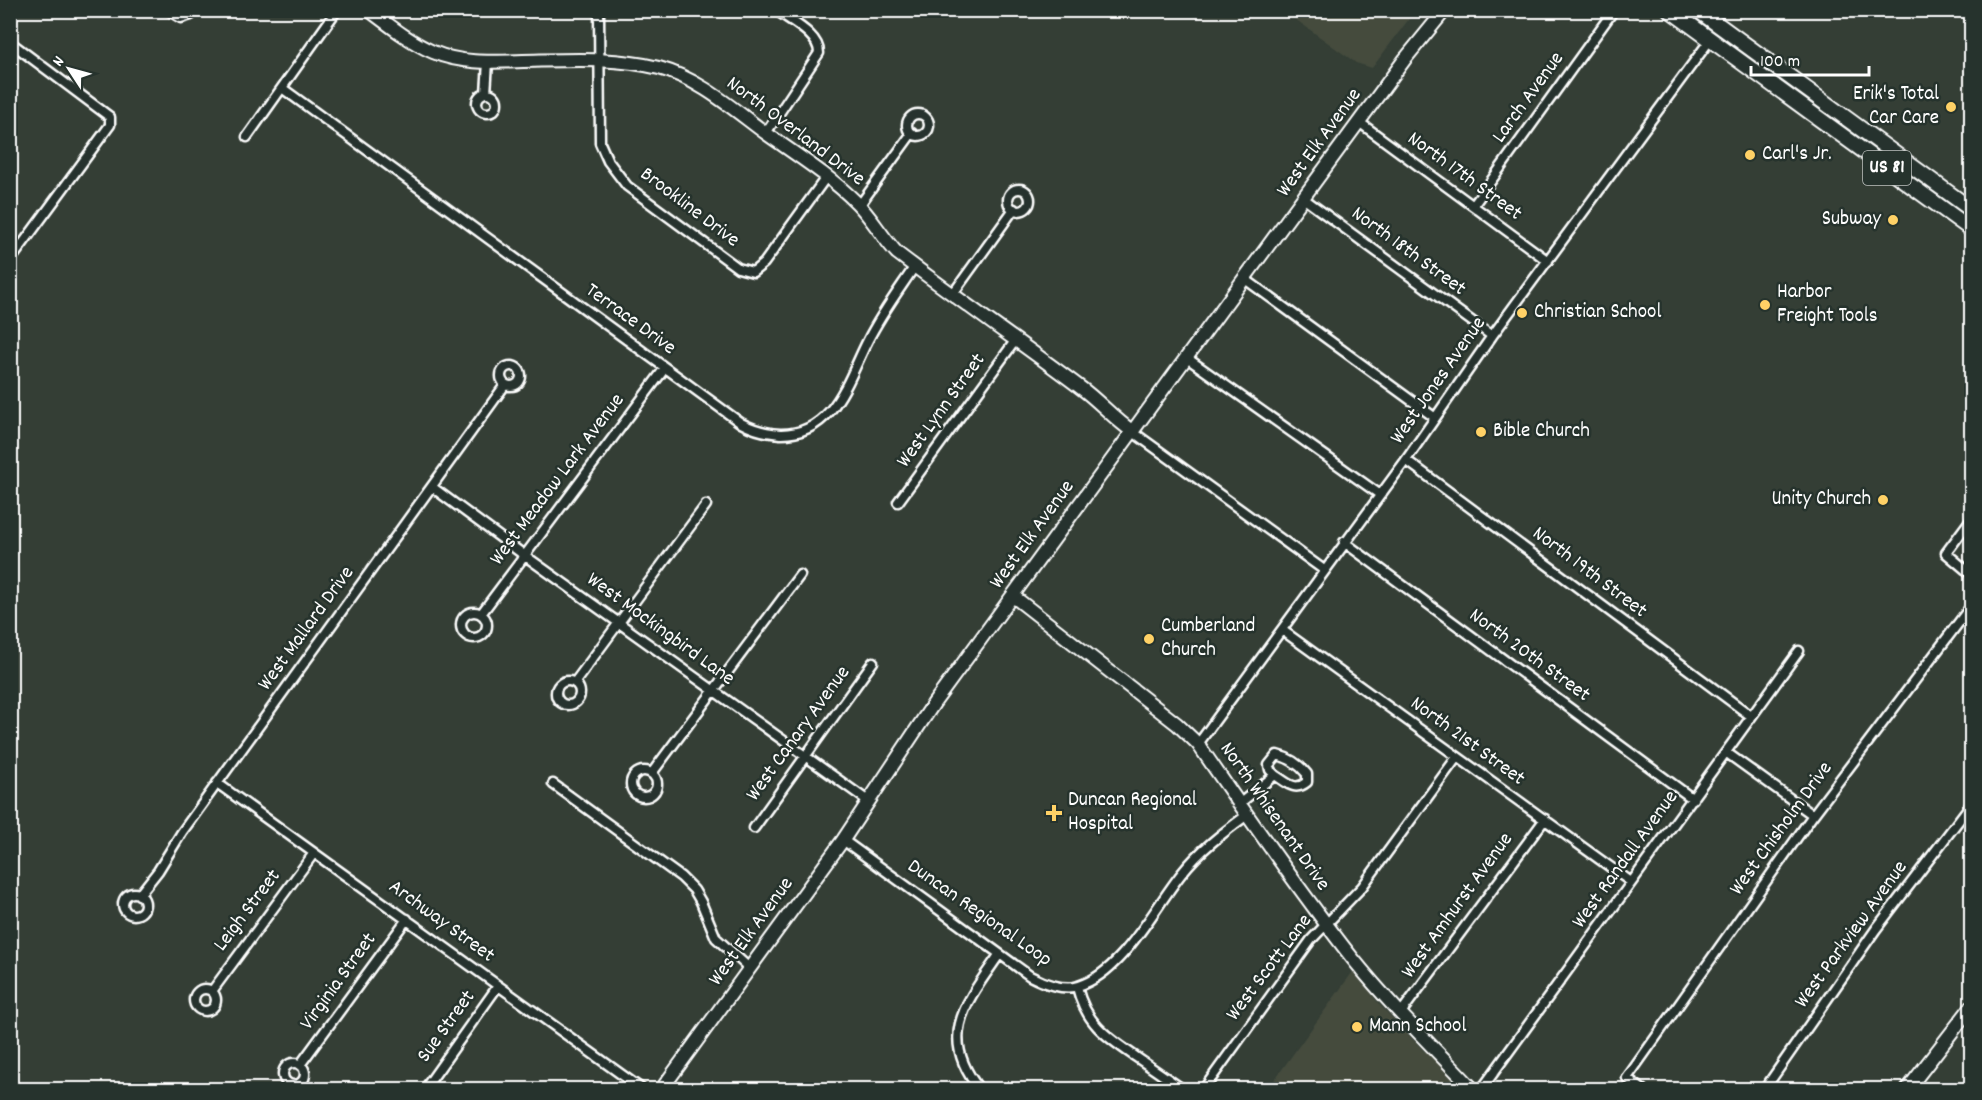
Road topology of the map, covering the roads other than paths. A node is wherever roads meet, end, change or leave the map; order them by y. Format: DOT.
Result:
graph roads {
  1 [pos="168,10"];
  2 [pos="196,10"];
  3 [pos="337,10"];
  4 [pos="369,10"];
  5 [pos="599,10"];
  6 [pos="776,10"];
  7 [pos="1445,10"];
  8 [pos="1614,10"];
  9 [pos="1670,10"];
  10 [pos="1698,11"];
  11 [pos="1689,24"];
  12 [pos="1710,40"];
  13 [pos="10,42"];
  14 [pos="598,60"];
  15 [pos="488,62"];
  16 [pos="282,88"];
  17 [pos="486,93"];
  18 [pos="1812,94"];
  19 [pos="1803,107"];
  20 [pos="1359,122"];
  21 [pos="766,133"];
  22 [pos="912,133"];
  23 [pos="247,137"];
  24 [pos="827,176"];
  25 [pos="1303,198"];
  26 [pos="859,206"];
  27 [pos="1473,206"];
  28 [pos="1014,209"];
  29 [pos="1971,210"];
  30 [pos="1971,230"];
  31 [pos="10,261"];
  32 [pos="1548,261"];
  33 [pos="915,266"];
  34 [pos="1245,279"];
  35 [pos="952,295"];
  36 [pos="1492,336"];
  37 [pos="1015,341"];
  38 [pos="1187,357"];
  39 [pos="665,368"];
  40 [pos="505,385"];
  41 [pos="1434,417"];
  42 [pos="1133,432"];
  43 [pos="1406,459"];
  44 [pos="432,487"];
  45 [pos="1379,494"];
  46 [pos="898,502"];
  47 [pos="706,505"];
  48 [pos="1971,518"];
  49 [pos="1344,542"];
  50 [pos="524,555"];
  51 [pos="1324,570"];
  52 [pos="800,575"];
  53 [pos="1971,575"];
  54 [pos="1013,596"];
  55 [pos="1971,605"];
  56 [pos="481,614"];
  57 [pos="620,623"];
  58 [pos="1282,630"];
  59 [pos="1799,651"];
  60 [pos="873,662"];
  61 [pos="575,682"];
  62 [pos="713,691"];
  63 [pos="1751,716"];
  64 [pos="1198,744"];
  65 [pos="1727,753"];
  66 [pos="804,756"];
  67 [pos="1456,757"];
  68 [pos="652,773"];
  69 [pos="1275,776"];
  70 [pos="217,783"];
  71 [pos="553,784"];
  72 [pos="1693,799"];
  73 [pos="868,801"];
  74 [pos="1971,803"];
  75 [pos="1239,804"];
  76 [pos="1813,814"];
  77 [pos="1247,815"];
  78 [pos="1545,819"];
  79 [pos="754,828"];
  80 [pos="843,840"];
  81 [pos="314,853"];
  82 [pos="1631,882"];
  83 [pos="139,895"];
  84 [pos="407,919"];
  85 [pos="1327,922"];
  86 [pos="999,955"];
  87 [pos="749,968"];
  88 [pos="498,986"];
  89 [pos="1077,987"];
  90 [pos="212,991"];
  91 [pos="1971,1006"];
  92 [pos="1400,1014"];
  93 [pos="300,1065"];
  94 [pos="424,1089"];
  95 [pos="643,1089"];
  96 [pos="661,1089"];
  97 [pos="980,1089"];
  98 [pos="1184,1089"];
  99 [pos="1203,1089"];
  100 [pos="1474,1089"];
  101 [pos="1481,1089"];
  102 [pos="1643,1089"];
  103 [pos="1764,1089"];
  104 [pos="1907,1089"];
  1 -- 2 [label="street"];
  3 -- 16 [label="street"];
  4 -- 15 [label="street, North Overland Drive"];
  5 -- 14 [label="street, Brookline Drive"];
  6 -- 21 [label="street"];
  7 -- 20 [label="street, West Elk Avenue"];
  8 -- 27 [label="street, Larch Avenue"];
  9 -- 11 [label="main road, US 81"];
  10 -- 11 [label="main road"];
  10 -- 18 [label="main road, US 81"];
  11 -- 12 [label="main road, US 81"];
  12 -- 19 [label="main road, US 81"];
  12 -- 32 [label="street, West Jones Avenue"];
  13 -- 31 [label="street"];
  14 -- 15 [label="street, North Overland Drive"];
  14 -- 21 [label="street, North Overland Drive"];
  14 -- 24 [label="street, Brookline Drive"];
  15 -- 17 [label="street"];
  16 -- 23 [label="street"];
  16 -- 39 [label="street, Terrace Drive"];
  18 -- 19 [label="main road"];
  18 -- 29 [label="main road, US 81"];
  19 -- 30 [label="main road, US 81"];
  20 -- 25 [label="street, West Elk Avenue"];
  20 -- 27 [label="street, North 17th Street"];
  21 -- 24 [label="street, North Overland Drive"];
  22 -- 26 [label="street"];
  24 -- 26 [label="street, North Overland Drive"];
  25 -- 34 [label="street, West Elk Avenue"];
  25 -- 36 [label="street, North 18th Street"];
  26 -- 33 [label="street, North Overland Drive"];
  27 -- 32 [label="street, North 17th Street"];
  28 -- 35 [label="street"];
  32 -- 36 [label="street, West Jones Avenue"];
  33 -- 35 [label="street, North Overland Drive"];
  33 -- 39 [label="street, Terrace Drive"];
  34 -- 38 [label="street, West Elk Avenue"];
  34 -- 41 [label="street"];
  35 -- 37 [label="street, North Overland Drive"];
  36 -- 41 [label="street, West Jones Avenue"];
  37 -- 42 [label="street, North Overland Drive"];
  37 -- 46 [label="street, West Lynn Street"];
  38 -- 42 [label="street, West Elk Avenue"];
  38 -- 45 [label="street"];
  39 -- 50 [label="street, West Meadow Lark Avenue"];
  40 -- 44 [label="street, West Mallard Drive"];
  41 -- 43 [label="street, West Jones Avenue"];
  42 -- 51 [label="street"];
  42 -- 54 [label="street, West Elk Avenue"];
  43 -- 45 [label="street, West Jones Avenue"];
  43 -- 63 [label="street, North 19th Street"];
  44 -- 50 [label="street, West Mockingbird Lane"];
  44 -- 70 [label="street, West Mallard Drive"];
  45 -- 49 [label="street, West Jones Avenue"];
  47 -- 57 [label="street"];
  48 -- 53 [label="street"];
  49 -- 51 [label="street, West Jones Avenue"];
  49 -- 72 [label="street, North 20th Street"];
  50 -- 56 [label="street, West Meadow Lark Avenue"];
  50 -- 57 [label="street, West Mockingbird Lane"];
  51 -- 58 [label="street, West Jones Avenue"];
  52 -- 62 [label="street"];
  54 -- 64 [label="street, North Whisenant Drive"];
  54 -- 73 [label="street, West Elk Avenue"];
  55 -- 76 [label="street, West Chisholm Drive"];
  57 -- 61 [label="street"];
  57 -- 62 [label="street, West Mockingbird Lane"];
  58 -- 64 [label="street, West Jones Avenue"];
  58 -- 67 [label="street, North 21st Street"];
  59 -- 63 [label="street, West Randall Avenue"];
  60 -- 66 [label="street, West Canary Avenue"];
  62 -- 66 [label="street, West Mockingbird Lane"];
  62 -- 68 [label="street"];
  63 -- 65 [label="street, West Randall Avenue"];
  64 -- 75 [label="street, North Whisenant Drive"];
  65 -- 72 [label="street, West Randall Avenue"];
  65 -- 76 [label="street"];
  66 -- 73 [label="street, West Mockingbird Lane"];
  66 -- 79 [label="street, West Canary Avenue"];
  67 -- 78 [label="street, North 21st Street"];
  67 -- 85 [label="street, West Scott Lane"];
  69 -- 69 [label="street"];
  69 -- 75 [label="street"];
  70 -- 81 [label="street, Archway Street"];
  70 -- 83 [label="street, West Mallard Drive"];
  71 -- 87 [label="street"];
  72 -- 82 [label="street, West Randall Avenue"];
  73 -- 80 [label="street, West Elk Avenue"];
  74 -- 103 [label="street, West Parkview Avenue"];
  75 -- 77 [label="street, North Whisenant Drive"];
  76 -- 102 [label="street, West Chisholm Drive"];
  77 -- 85 [label="street, North Whisenant Drive"];
  77 -- 89 [label="street"];
  78 -- 82 [label="street, North 21st Street"];
  78 -- 92 [label="street, West Amhurst Avenue"];
  80 -- 86 [label="street, Duncan Regional Loop"];
  80 -- 87 [label="street, West Elk Avenue"];
  81 -- 84 [label="street, Archway Street"];
  81 -- 90 [label="street, Leigh Street"];
  82 -- 101 [label="street, West Randall Avenue"];
  84 -- 88 [label="street, Archway Street"];
  84 -- 93 [label="street, Virginia Street"];
  85 -- 92 [label="street, North Whisenant Drive"];
  85 -- 99 [label="street, West Scott Lane"];
  86 -- 89 [label="street, Duncan Regional Loop"];
  86 -- 97 [label="street"];
  87 -- 96 [label="street, West Elk Avenue"];
  88 -- 94 [label="street, Sue Street"];
  88 -- 95 [label="street, Archway Street"];
  89 -- 98 [label="street"];
  91 -- 104 [label="street"];
  92 -- 100 [label="street, North Whisenant Drive"];
}
